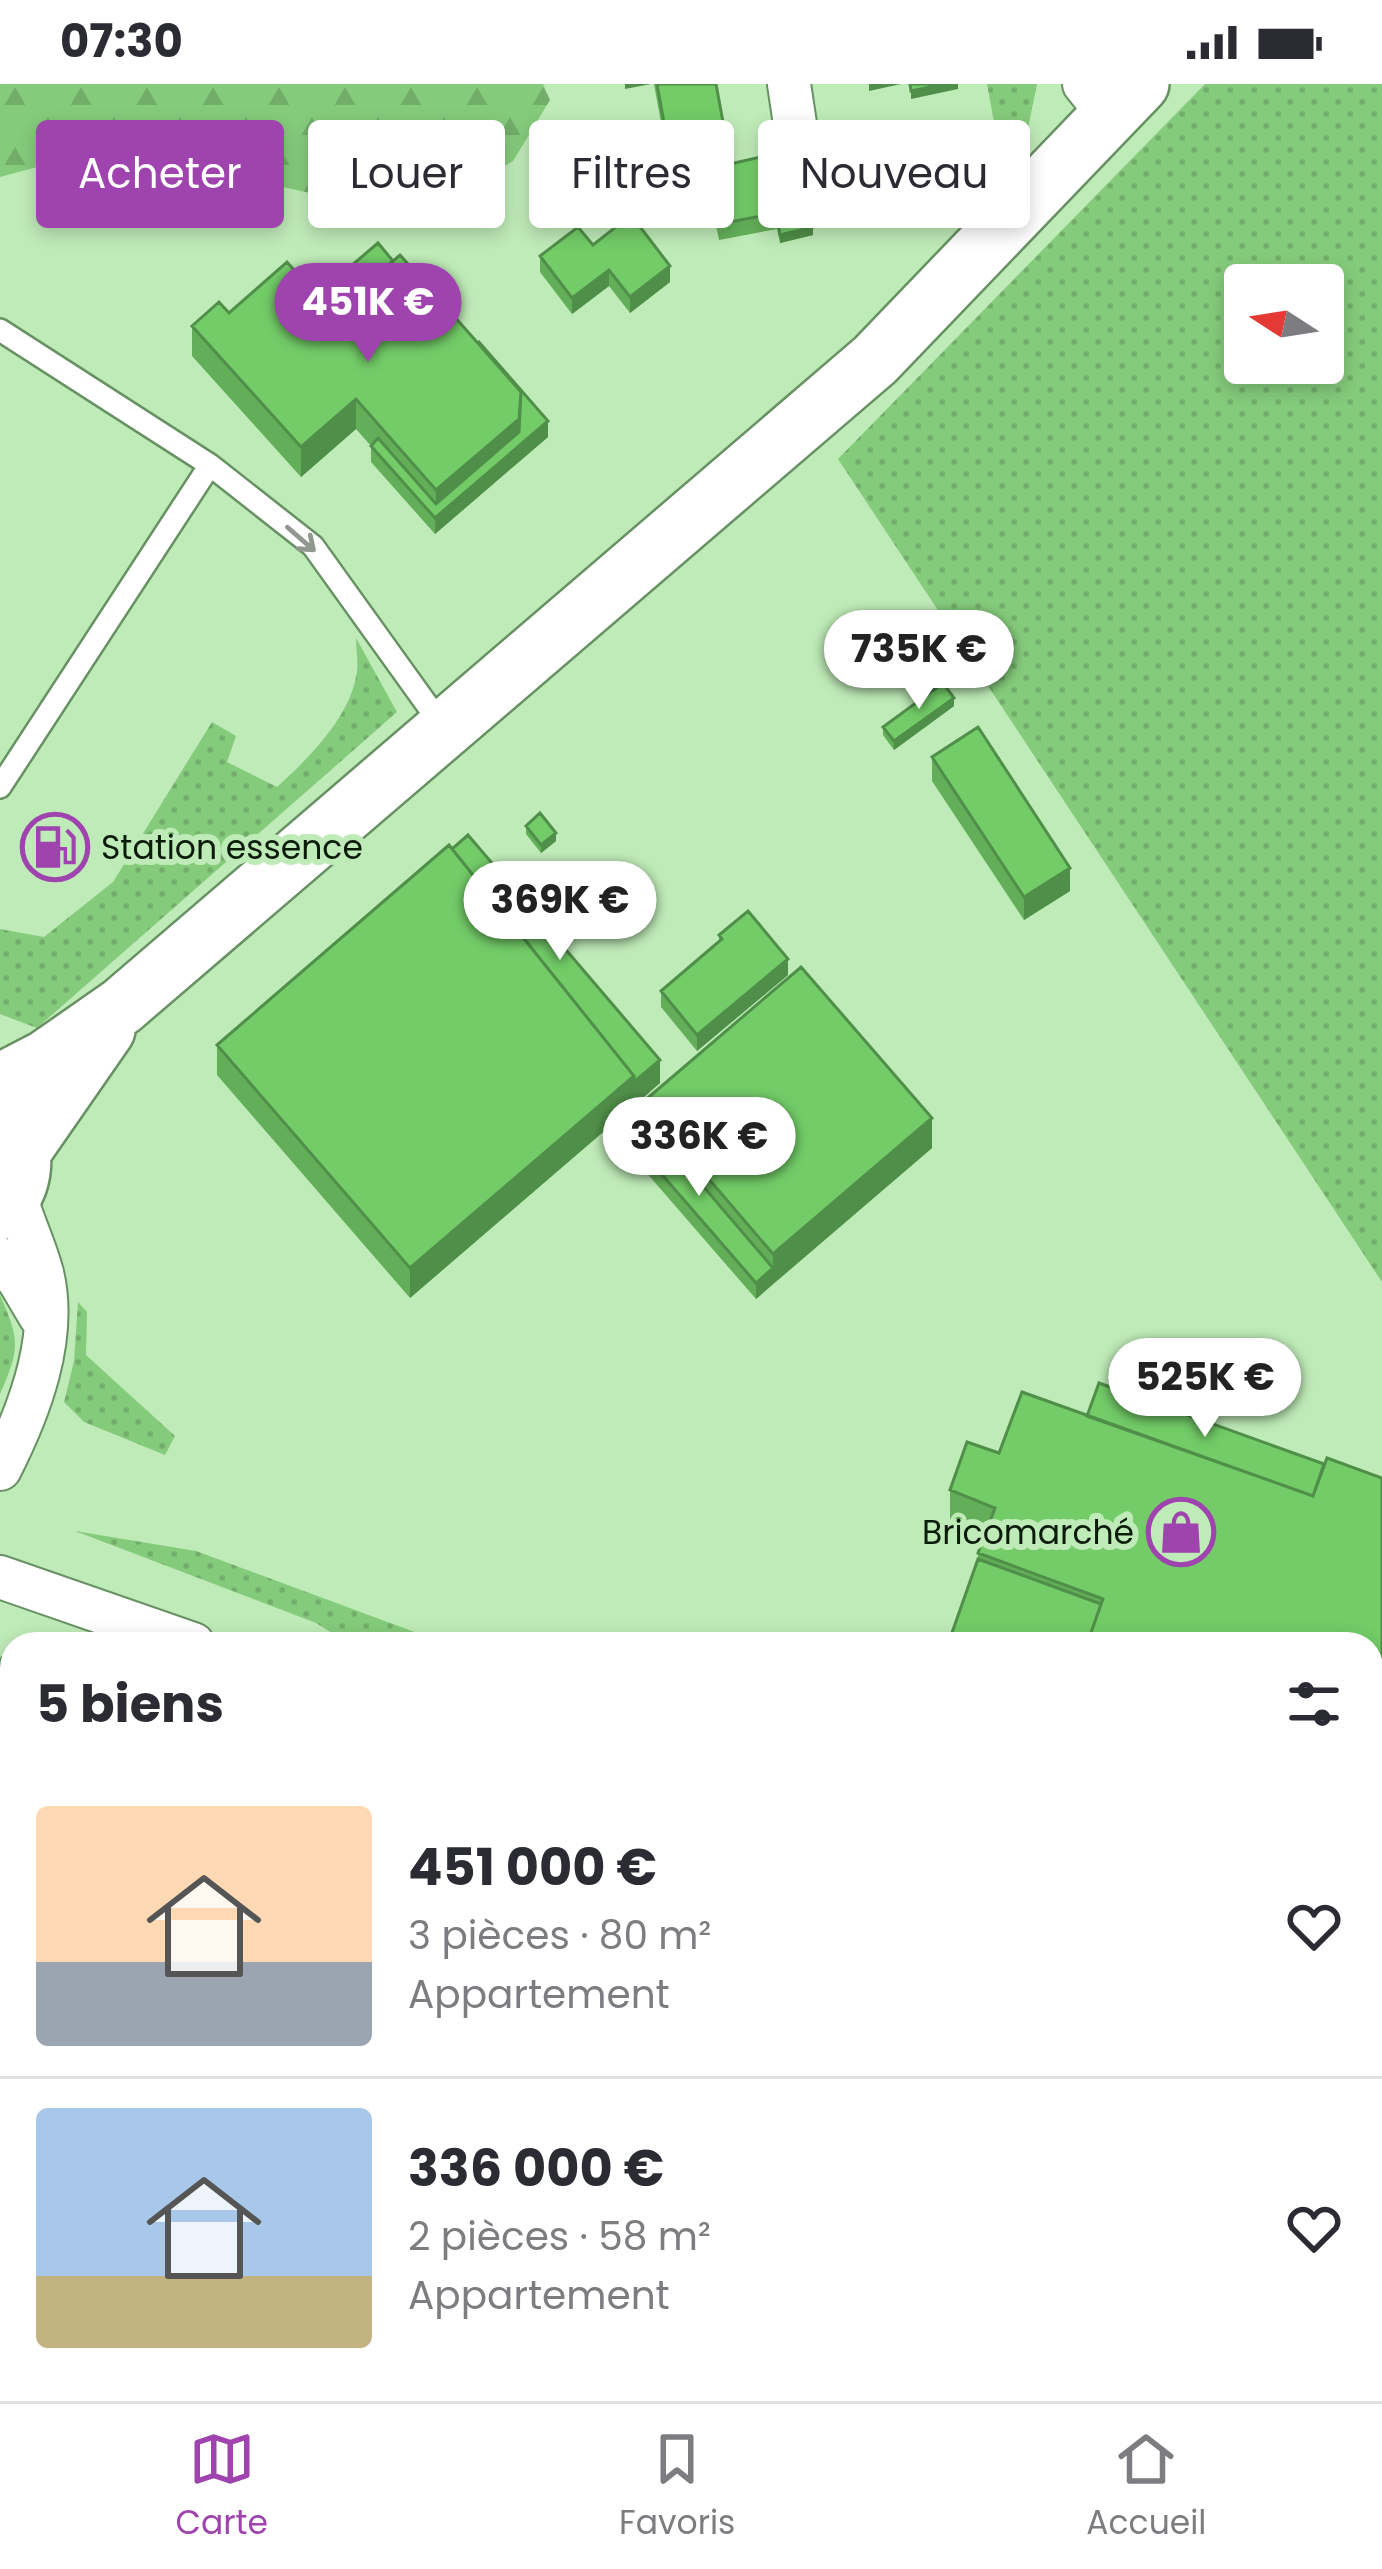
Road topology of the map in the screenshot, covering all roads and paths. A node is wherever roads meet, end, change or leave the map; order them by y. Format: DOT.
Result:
graph roads {
  1 [pos="788,84"];
  2 [pos="1111,94"];
  3 [pos="794,120"];
  4 [pos="0,330"];
  5 [pos="210,465"];
  6 [pos="444,729"];
  7 [pos="0,787"];
  8 [pos="122,1006"];
  9 [pos="0,1083"];
  10 [pos="9,1167"];
  11 [pos="0,1259"];
  12 [pos="47,1327"];
  13 [pos="0,1469"];
  14 [pos="0,1577"];
  15 [pos="158,1632"];
  1 -- 3 [label="street"];
  2 -- 6 [label="main road"];
  4 -- 5 [label="lane"];
  5 -- 6 [label="lane, one-way"];
  5 -- 7 [label="lane"];
  6 -- 8 [label="main road"];
  8 -- 9 [label="main road"];
  8 -- 10 [label="main road"];
  10 -- 12 [label="street"];
  11 -- 12 [label="street"];
  12 -- 13 [label="street"];
  14 -- 15 [label="street"];
}
